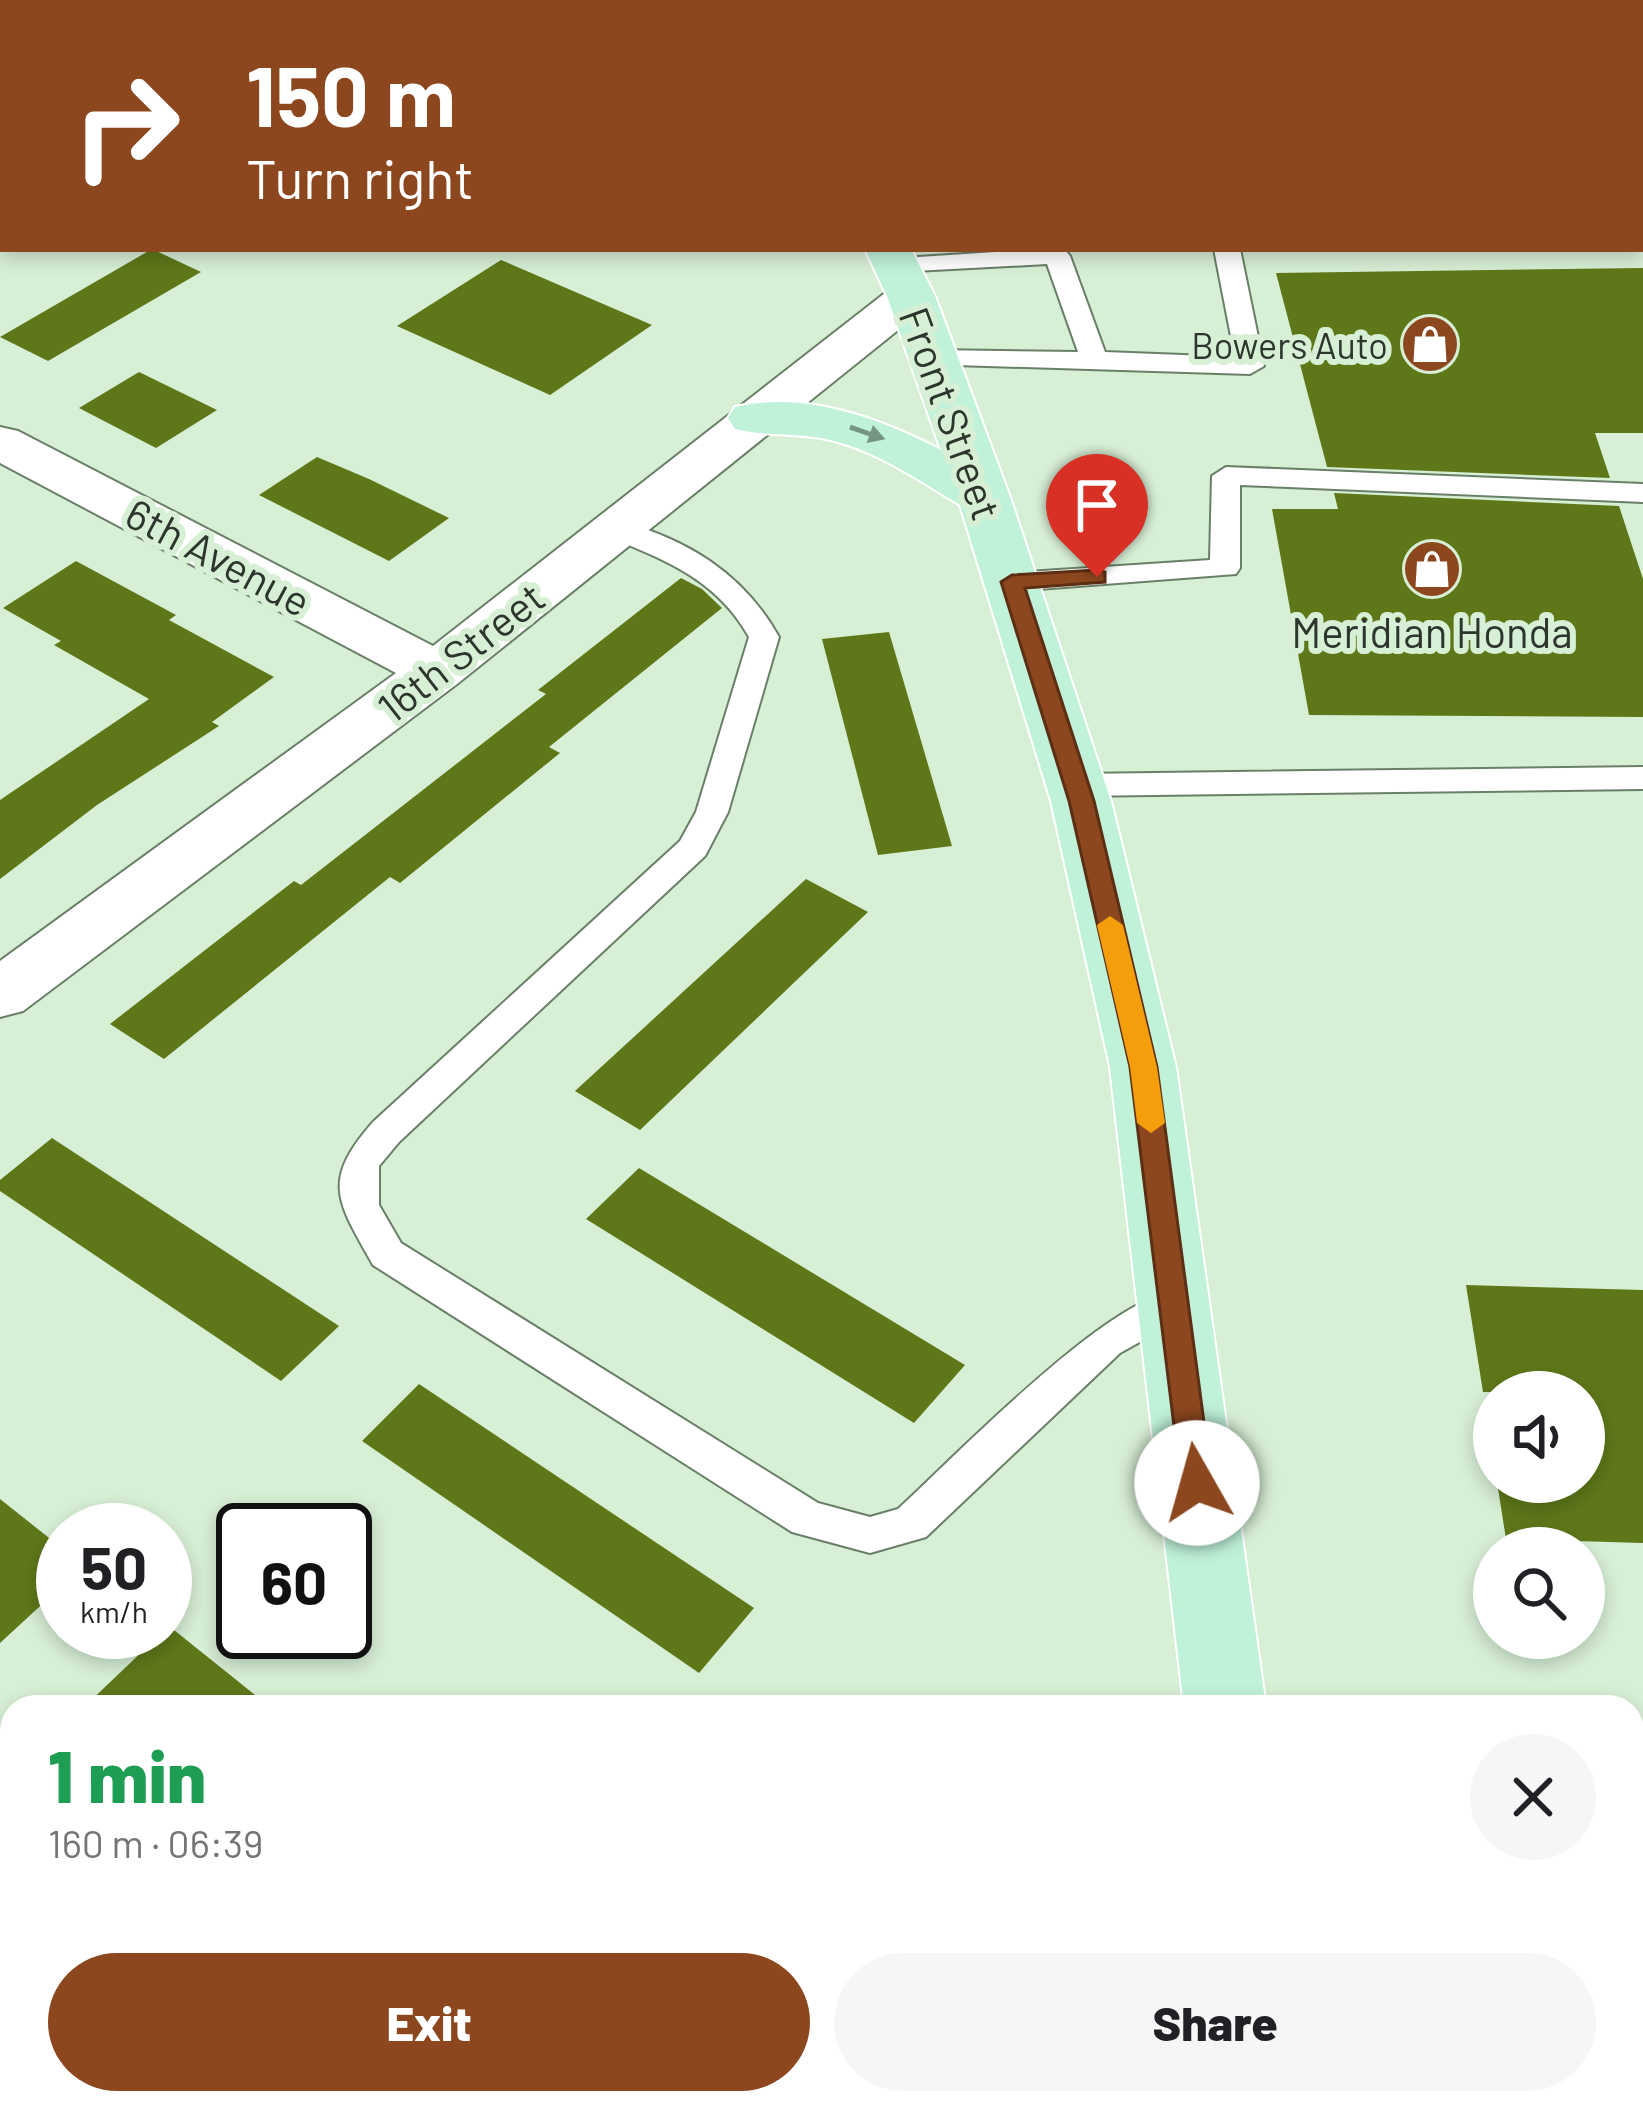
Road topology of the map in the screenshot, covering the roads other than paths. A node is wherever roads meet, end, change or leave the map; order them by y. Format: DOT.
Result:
graph roads {
  1 [pos="1228,252"];
  2 [pos="1061,253"];
  3 [pos="893,260"];
  4 [pos="934,358"];
  5 [pos="1094,360"];
  6 [pos="753,418"];
  7 [pos="0,442"];
  8 [pos="1643,493"];
  9 [pos="984,497"];
  10 [pos="615,529"];
  11 [pos="1012,582"];
  12 [pos="437,671"];
  13 [pos="1643,778"];
  14 [pos="1076,785"];
  15 [pos="0,994"];
  16 [pos="1174,1304"];
  17 [pos="1223,1695"];
  1 -- 5 [label="lane"];
  2 -- 3 [label="lane"];
  2 -- 5 [label="lane"];
  3 -- 4 [label="main road, Front Street"];
  3 -- 6 [label="street, 16th Street"];
  4 -- 5 [label="lane"];
  4 -- 9 [label="main road, Front Street"];
  6 -- 9 [label="main road, one-way"];
  6 -- 10 [label="street, 16th Street"];
  7 -- 12 [label="street, 6th Avenue"];
  8 -- 11 [label="lane"];
  9 -- 11 [label="main road, Front Street"];
  10 -- 12 [label="street, 16th Street"];
  10 -- 16 [label="lane"];
  11 -- 14 [label="main road, Front Street"];
  12 -- 15 [label="street, 16th Street"];
  13 -- 14 [label="lane"];
  14 -- 16 [label="main road, Front Street"];
  16 -- 17 [label="main road, Front Street"];
}
